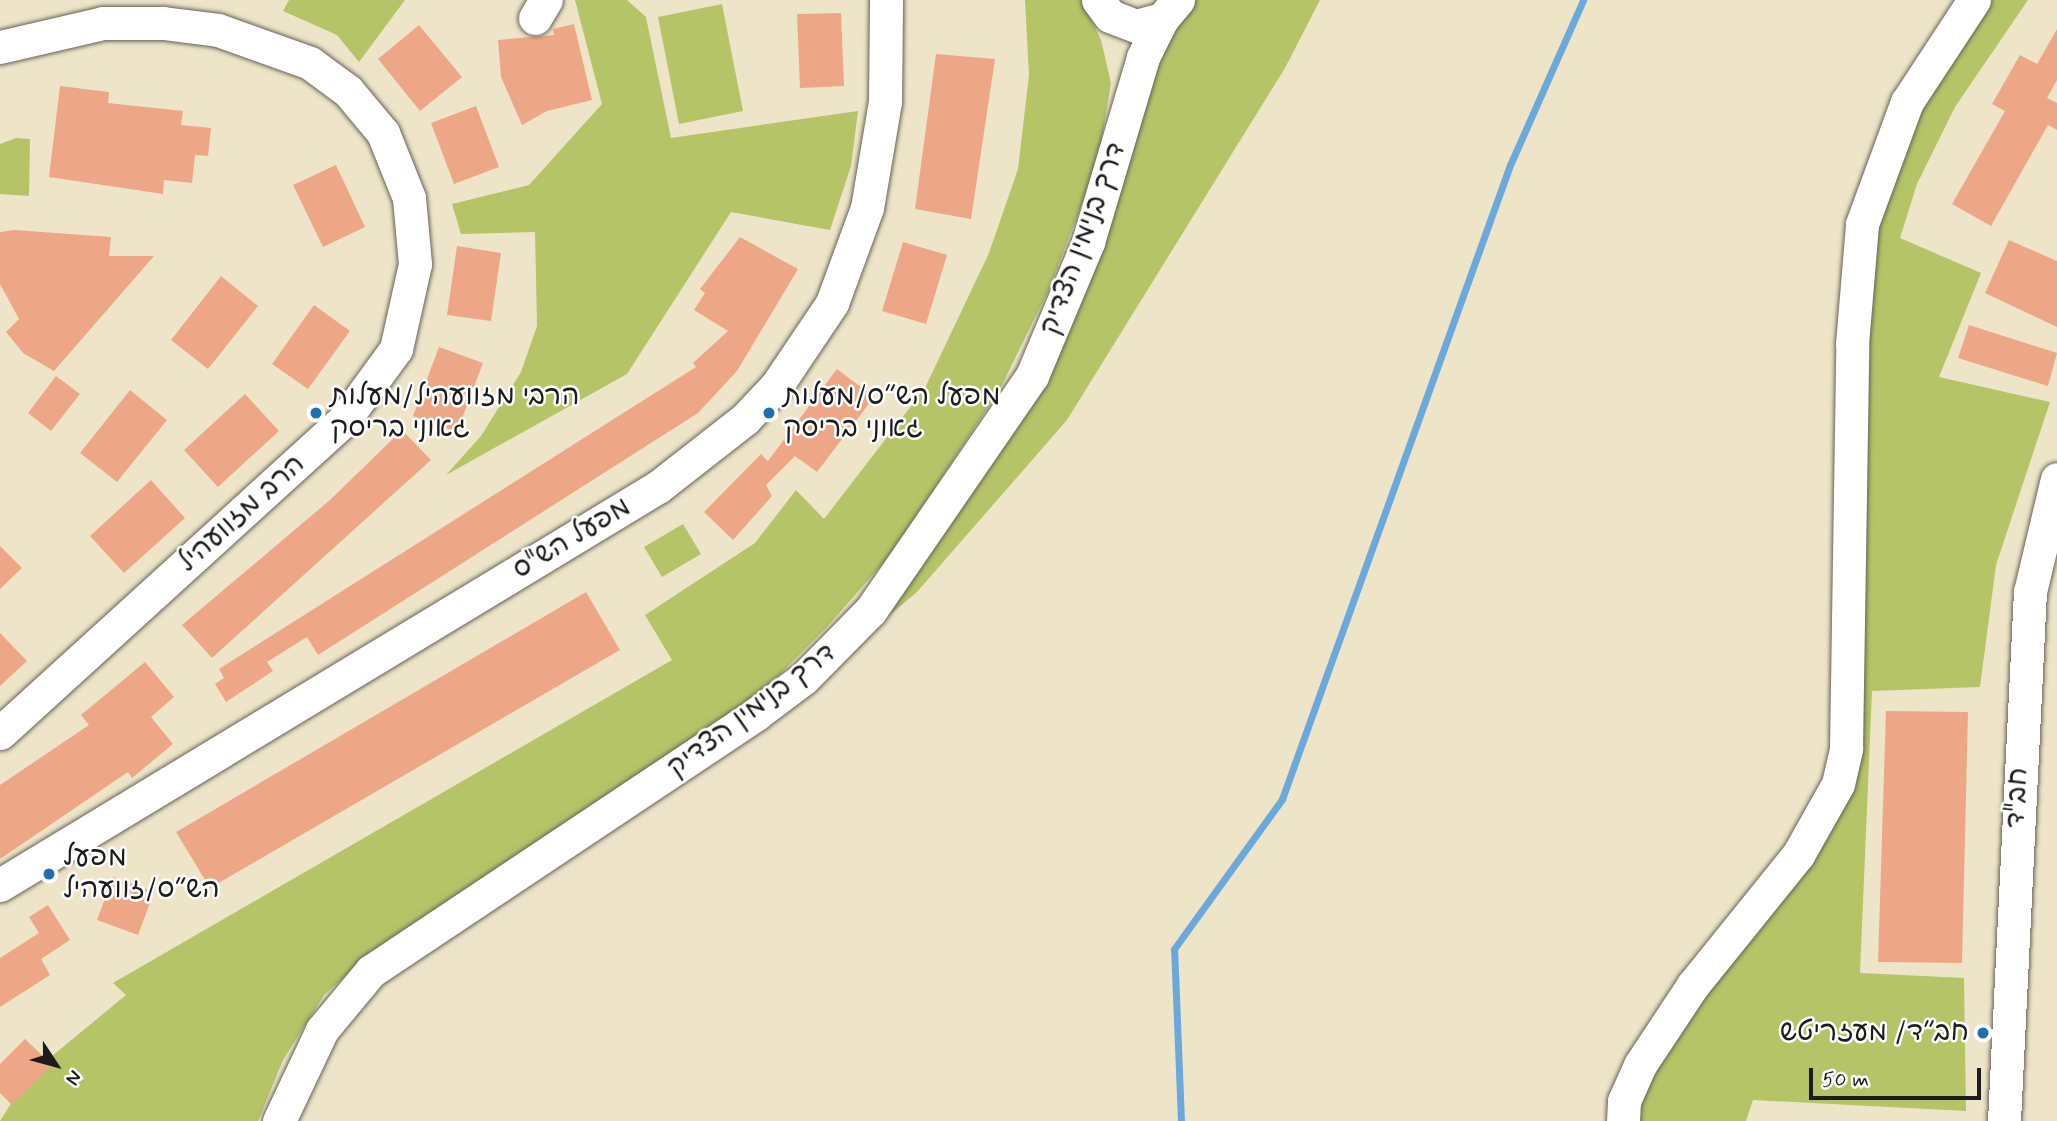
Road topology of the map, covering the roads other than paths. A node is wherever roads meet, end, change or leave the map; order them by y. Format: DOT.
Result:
graph roads {
  1 [pos="886,0"];
  2 [pos="1975,0"];
  3 [pos="1104,8"];
  4 [pos="1170,9"];
  5 [pos="0,47"];
  6 [pos="1127,111"];
  7 [pos="2057,479"];
  8 [pos="0,733"];
  9 [pos="0,885"];
  10 [pos="279,1121"];
  11 [pos="1623,1121"];
  12 [pos="2004,1121"];
  1 -- 9 [label="street, מפעל הש\"ס"];
  2 -- 11 [label="street"];
  3 -- 4 [label="street"];
  3 -- 6 [label="street"];
  4 -- 6 [label="street"];
  5 -- 8 [label="street, הרב מזוועהיל"];
  6 -- 10 [label="street, דרך בנימין הצדיק"];
  7 -- 12 [label="street, חב\"ד"];
}
